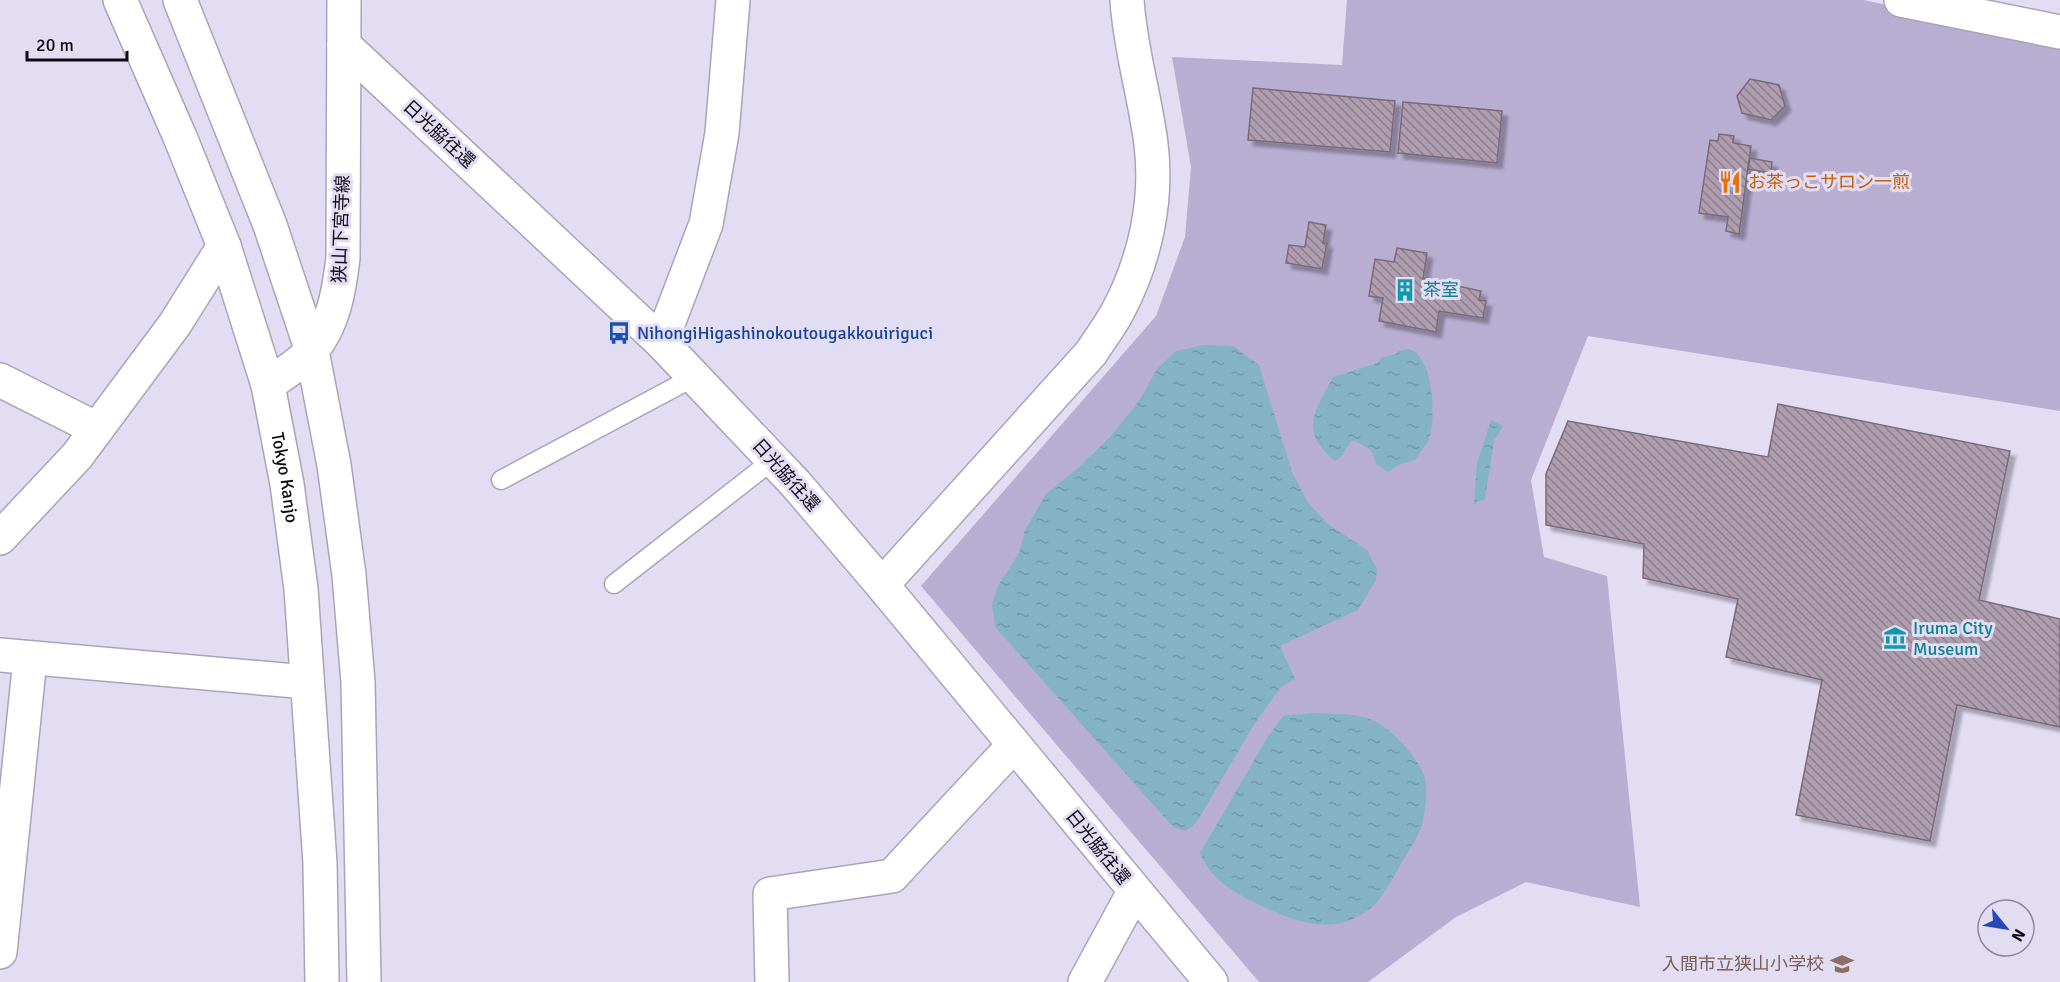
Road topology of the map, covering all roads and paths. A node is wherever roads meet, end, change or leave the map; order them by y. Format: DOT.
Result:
graph roads {
  1 [pos="120,0"];
  2 [pos="180,0"];
  3 [pos="344,0"];
  4 [pos="733,0"];
  5 [pos="1127,0"];
  6 [pos="1902,0"];
  7 [pos="2060,32"];
  8 [pos="344,45"];
  9 [pos="224,246"];
  10 [pos="661,342"];
  11 [pos="312,351"];
  12 [pos="694,377"];
  13 [pos="0,380"];
  14 [pos="268,385"];
  15 [pos="97,429"];
  16 [pos="773,460"];
  17 [pos="501,480"];
  18 [pos="0,538"];
  19 [pos="614,584"];
  20 [pos="882,585"];
  21 [pos="15,657"];
  22 [pos="307,682"];
  23 [pos="1014,745"];
  24 [pos="1134,892"];
  25 [pos="0,952"];
  26 [pos="322,982"];
  27 [pos="364,982"];
  28 [pos="772,982"];
  29 [pos="1085,982"];
  30 [pos="1210,982"];
  1 -- 9 [label="main road, Tokyo Kanjo"];
  2 -- 11 [label="main road"];
  3 -- 8 [label="main road"];
  4 -- 10 [label="main road"];
  5 -- 20 [label="main road"];
  6 -- 7 [label="main road"];
  8 -- 10 [label="main road, 日光脇往還"];
  8 -- 11 [label="main road, 狭山下宮寺線"];
  9 -- 14 [label="main road, Tokyo Kanjo"];
  9 -- 15 [label="main road"];
  10 -- 12 [label="main road, 日光脇往還"];
  11 -- 14 [label="main road, 狭山下宮寺線"];
  11 -- 27 [label="main road"];
  12 -- 16 [label="main road, 日光脇往還"];
  12 -- 17 [label="lane"];
  13 -- 15 [label="main road"];
  14 -- 22 [label="main road, Tokyo Kanjo"];
  15 -- 18 [label="main road"];
  16 -- 19 [label="lane"];
  16 -- 20 [label="main road, 日光脇往還"];
  20 -- 23 [label="main road, 日光脇往還"];
  21 -- 22 [label="main road"];
  21 -- 25 [label="main road"];
  22 -- 26 [label="main road, Tokyo Kanjo"];
  23 -- 24 [label="main road, 日光脇往還"];
  23 -- 28 [label="main road"];
  24 -- 29 [label="main road"];
  24 -- 30 [label="main road, 日光脇往還"];
}
